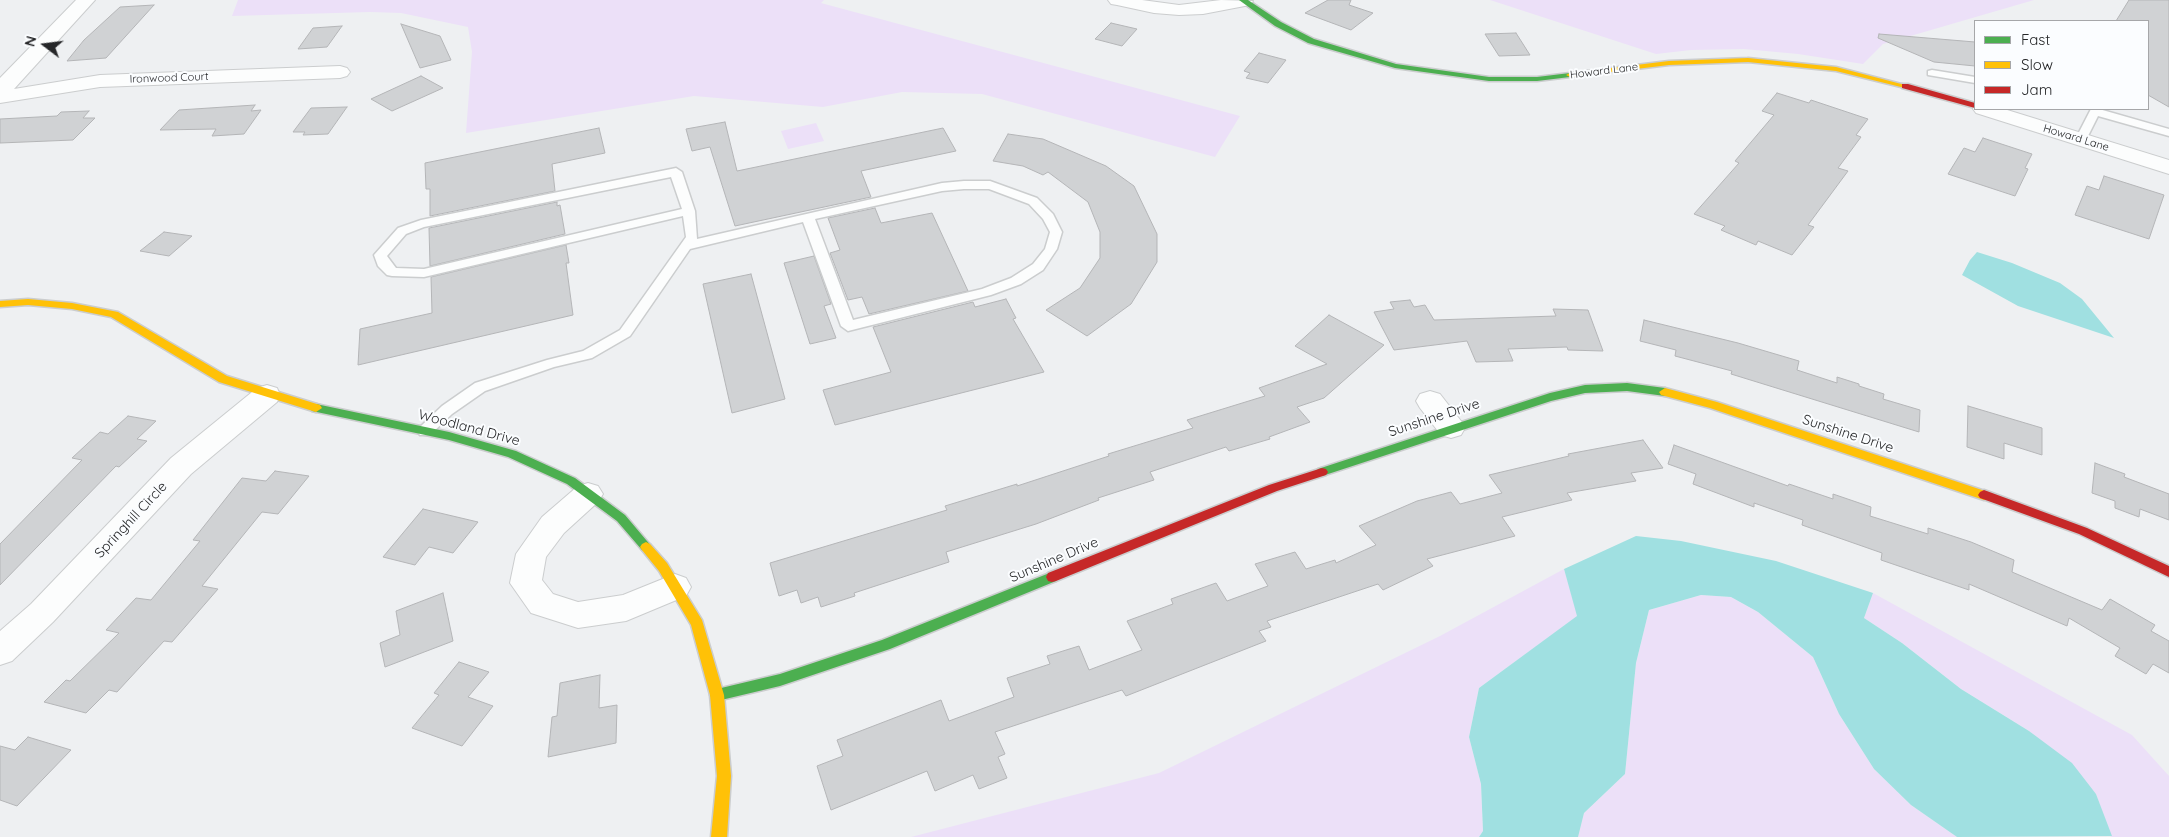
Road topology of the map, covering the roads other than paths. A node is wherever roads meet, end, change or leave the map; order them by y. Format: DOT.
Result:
graph roads {
  1 [pos="86,0"];
  2 [pos="1117,0"];
  3 [pos="1244,1"];
  4 [pos="340,72"];
  5 [pos="1932,73"];
  6 [pos="1974,80"];
  7 [pos="0,97"];
  8 [pos="1974,106"];
  9 [pos="1986,110"];
  10 [pos="2093,110"];
  11 [pos="2169,133"];
  12 [pos="2080,140"];
  13 [pos="2169,168"];
  14 [pos="689,211"];
  15 [pos="808,217"];
  16 [pos="686,246"];
  17 [pos="0,304"];
  18 [pos="267,395"];
  19 [pos="1430,401"];
  20 [pos="1451,428"];
  21 [pos="425,431"];
  22 [pos="588,494"];
  23 [pos="2169,572"];
  24 [pos="675,587"];
  25 [pos="0,651"];
  26 [pos="717,695"];
  27 [pos="719,837"];
  1 -- 7 [label="street"];
  2 -- 3 [label="street"];
  3 -- 8 [label="street, Howard Lane"];
  4 -- 7 [label="street, Ironwood Court"];
  5 -- 6 [label="lane"];
  9 -- 12 [label="street, Howard Lane"];
  10 -- 11 [label="lane"];
  10 -- 12 [label="lane"];
  12 -- 13 [label="street, Howard Lane"];
  14 -- 14 [label="lane"];
  14 -- 16 [label="lane"];
  15 -- 15 [label="lane"];
  15 -- 16 [label="lane"];
  16 -- 21 [label="lane"];
  17 -- 18 [label="street, Woodland Drive"];
  18 -- 21 [label="street, Woodland Drive"];
  18 -- 25 [label="street, Springhill Circle"];
  19 -- 20 [label="street"];
  20 -- 23 [label="street, Sunshine Drive"];
  20 -- 26 [label="street, Sunshine Drive"];
  21 -- 22 [label="street, Woodland Drive"];
  22 -- 24 [label="street, Woodland Drive"];
  22 -- 24 [label="street"];
  24 -- 26 [label="street, Woodland Drive"];
  26 -- 27 [label="street, Woodland Drive"];
}
